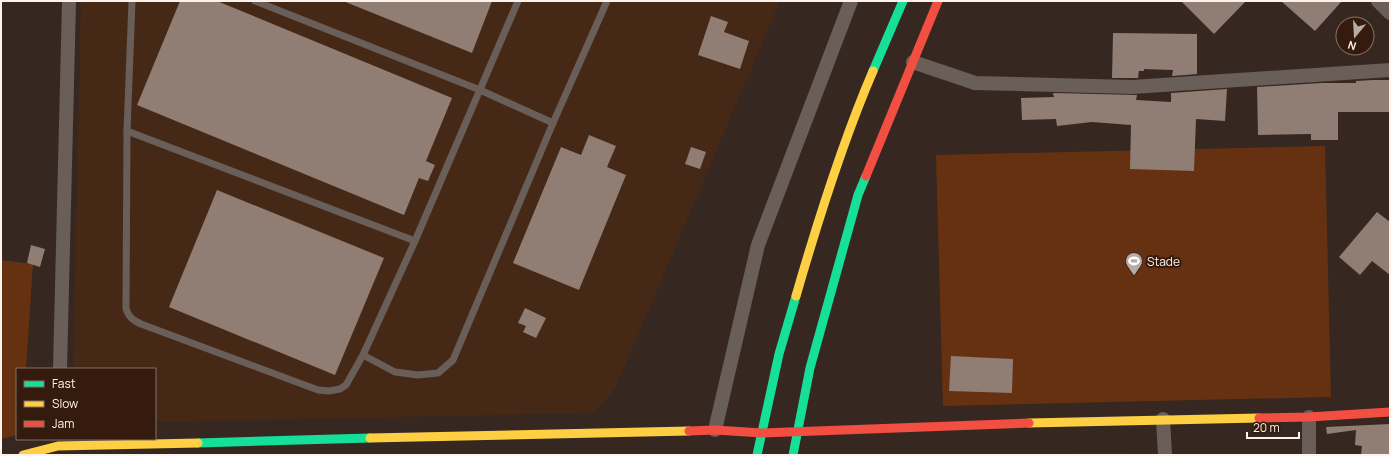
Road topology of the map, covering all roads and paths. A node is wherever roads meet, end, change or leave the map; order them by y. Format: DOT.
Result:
graph roads {
  1 [pos="69,1"];
  2 [pos="132,1"];
  3 [pos="255,1"];
  4 [pos="518,1"];
  5 [pos="607,1"];
  6 [pos="852,1"];
  7 [pos="903,1"];
  8 [pos="938,1"];
  9 [pos="1378,1"];
  10 [pos="1390,13"];
  11 [pos="913,62"];
  12 [pos="1390,70"];
  13 [pos="480,90"];
  14 [pos="553,123"];
  15 [pos="127,131"];
  16 [pos="415,241"];
  17 [pos="363,355"];
  18 [pos="60,368"];
  19 [pos="1390,412"];
  20 [pos="1309,418"];
  21 [pos="1163,419"];
  22 [pos="715,430"];
  23 [pos="798,431"];
  24 [pos="762,433"];
  25 [pos="58,443"];
  26 [pos="24,455"];
  27 [pos="757,455"];
  28 [pos="793,455"];
  29 [pos="1165,455"];
  30 [pos="1310,455"];
  1 -- 18 [label="street"];
  2 -- 15 [label="lane"];
  3 -- 13 [label="lane"];
  4 -- 13 [label="lane"];
  5 -- 14 [label="lane"];
  6 -- 22 [label="street"];
  7 -- 24 [label="main road"];
  8 -- 11 [label="main road"];
  9 -- 10 [label="street"];
  11 -- 12 [label="street"];
  11 -- 23 [label="main road"];
  13 -- 14 [label="lane"];
  13 -- 16 [label="lane"];
  14 -- 17 [label="lane"];
  15 -- 16 [label="lane"];
  15 -- 17 [label="lane"];
  16 -- 17 [label="lane"];
  19 -- 20 [label="main road"];
  20 -- 21 [label="main road"];
  20 -- 30 [label="street"];
  21 -- 23 [label="main road"];
  21 -- 29 [label="street"];
  22 -- 24 [label="main road"];
  22 -- 25 [label="main road"];
  23 -- 24 [label="main road"];
  23 -- 28 [label="main road"];
  24 -- 27 [label="main road"];
  25 -- 26 [label="main road"];
}
